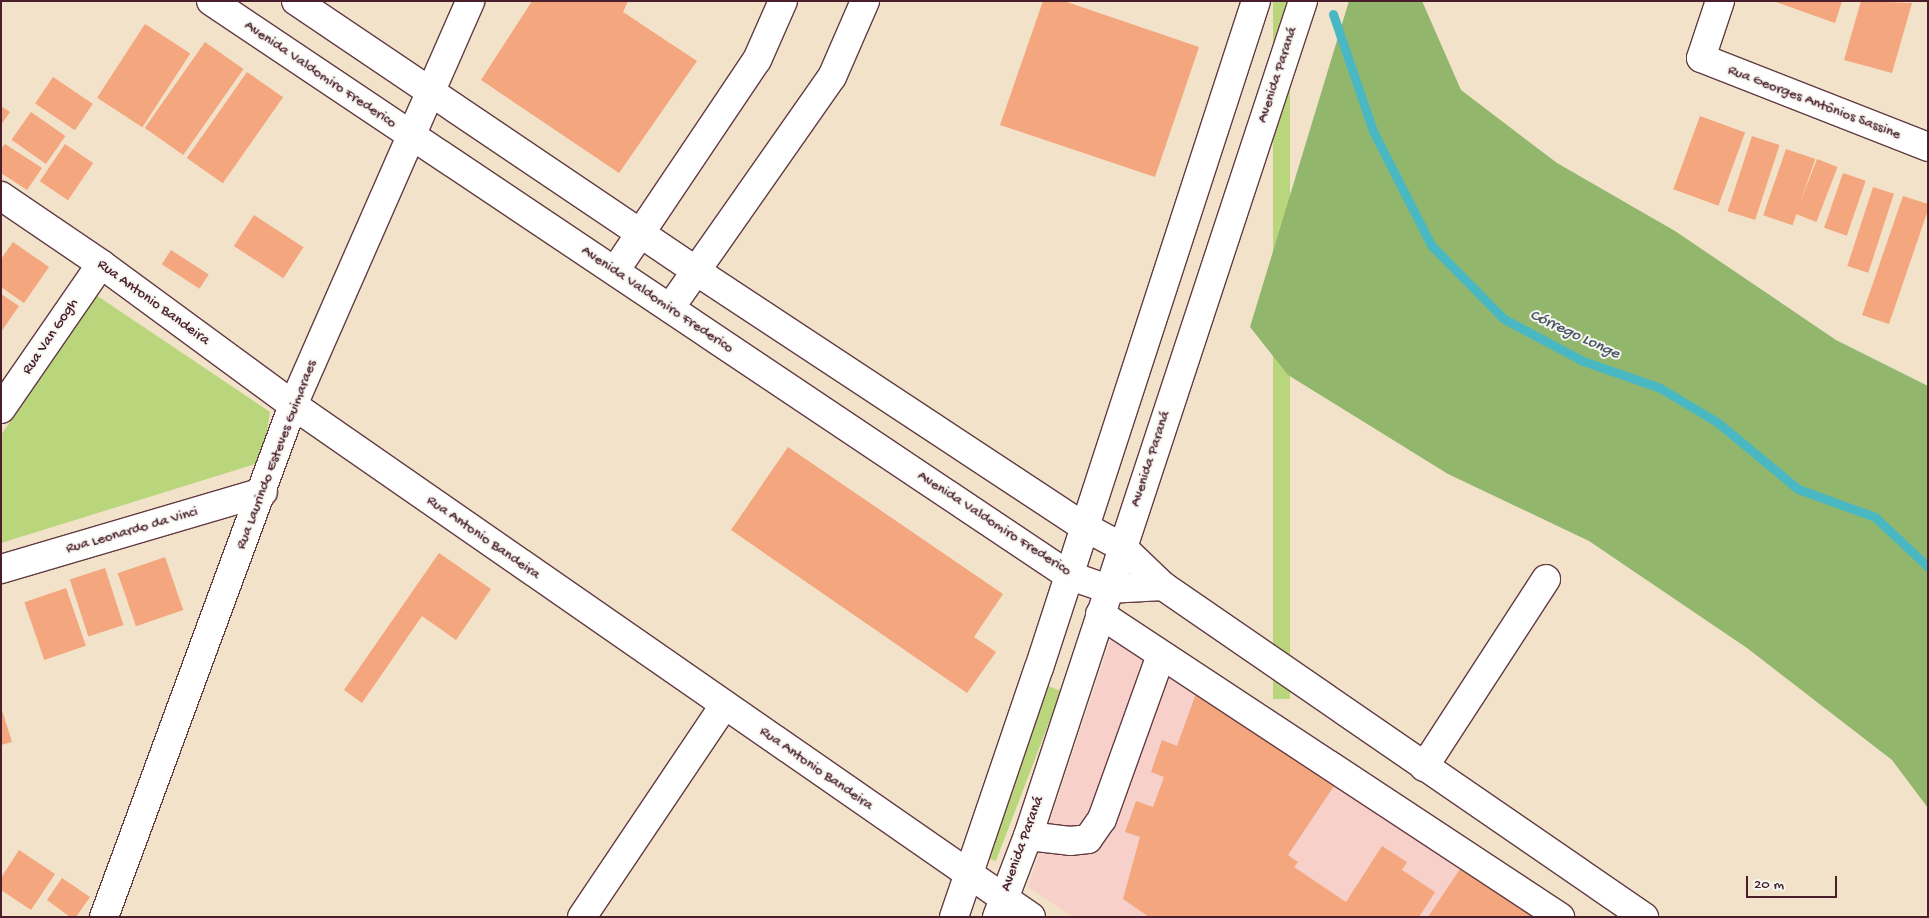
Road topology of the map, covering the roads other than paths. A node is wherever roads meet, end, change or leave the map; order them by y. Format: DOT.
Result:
graph roads {
  1 [pos="211,1"];
  2 [pos="296,1"];
  3 [pos="470,1"];
  4 [pos="783,1"];
  5 [pos="865,1"];
  6 [pos="1256,1"];
  7 [pos="1302,1"];
  8 [pos="1720,1"];
  9 [pos="432,92"];
  10 [pos="410,136"];
  11 [pos="1928,147"];
  12 [pos="1,196"];
  13 [pos="641,234"];
  14 [pos="100,264"];
  15 [pos="614,271"];
  16 [pos="696,271"];
  17 [pos="670,308"];
  18 [pos="293,405"];
  19 [pos="1,409"];
  20 [pos="263,492"];
  21 [pos="1083,526"];
  22 [pos="1122,547"];
  23 [pos="1,569"];
  24 [pos="1068,575"];
  25 [pos="1546,579"];
  26 [pos="1163,586"];
  27 [pos="1108,589"];
  28 [pos="1100,614"];
  29 [pos="1161,655"];
  30 [pos="1039,668"];
  31 [pos="1078,681"];
  32 [pos="724,706"];
  33 [pos="1424,766"];
  34 [pos="1028,836"];
  35 [pos="969,875"];
  36 [pos="1000,907"];
  37 [pos="104,917"];
  38 [pos="582,917"];
  39 [pos="954,917"];
  40 [pos="1031,917"];
  41 [pos="1560,917"];
  42 [pos="1644,917"];
  1 -- 10 [label="street, Avenida Valdomiro Frederico"];
  2 -- 9 [label="street"];
  3 -- 9 [label="street, Rua Laurindo Esteves Guimaraes"];
  4 -- 13 [label="street"];
  5 -- 16 [label="street"];
  6 -- 21 [label="street"];
  7 -- 22 [label="street, Avenida Paraná"];
  8 -- 11 [label="street, Rua Georges Antônios Sassine"];
  9 -- 10 [label="street, Rua Laurindo Esteves Guimaraes"];
  9 -- 13 [label="street"];
  10 -- 15 [label="street, Avenida Valdomiro Frederico"];
  10 -- 18 [label="street, Rua Laurindo Esteves Guimaraes"];
  12 -- 14 [label="street, Rua Antonio Bandeira"];
  13 -- 15 [label="street"];
  13 -- 16 [label="street"];
  14 -- 18 [label="street, Rua Antonio Bandeira"];
  14 -- 19 [label="street, Rua Van Gogh"];
  15 -- 17 [label="street, Avenida Valdomiro Frederico"];
  16 -- 17 [label="street"];
  16 -- 21 [label="street"];
  17 -- 24 [label="street, Avenida Valdomiro Frederico"];
  18 -- 20 [label="street, Rua Laurindo Esteves Guimaraes"];
  18 -- 32 [label="street, Rua Antonio Bandeira"];
  20 -- 23 [label="street, Rua Leonardo da Vinci"];
  20 -- 37 [label="street, Rua Laurindo Esteves Guimaraes"];
  21 -- 22 [label="street"];
  21 -- 24 [label="street"];
  22 -- 26 [label="street"];
  22 -- 27 [label="street, Avenida Paraná"];
  24 -- 27 [label="street, Avenida Valdomiro Frederico"];
  24 -- 30 [label="street"];
  25 -- 33 [label="street"];
  26 -- 27 [label="street"];
  26 -- 33 [label="street"];
  27 -- 28 [label="street, Avenida Paraná"];
  28 -- 29 [label="street"];
  28 -- 31 [label="street, Avenida Paraná"];
  29 -- 34 [label="street"];
  29 -- 41 [label="street"];
  30 -- 31 [label="street"];
  30 -- 35 [label="street"];
  31 -- 34 [label="street, Avenida Paraná"];
  32 -- 35 [label="street, Rua Antonio Bandeira"];
  32 -- 38 [label="street"];
  33 -- 42 [label="street"];
  34 -- 36 [label="street, Avenida Paraná"];
  35 -- 36 [label="street, Rua Antonio Bandeira"];
  35 -- 39 [label="street"];
  36 -- 40 [label="street, Rua Antonio Bandeira"];
}
